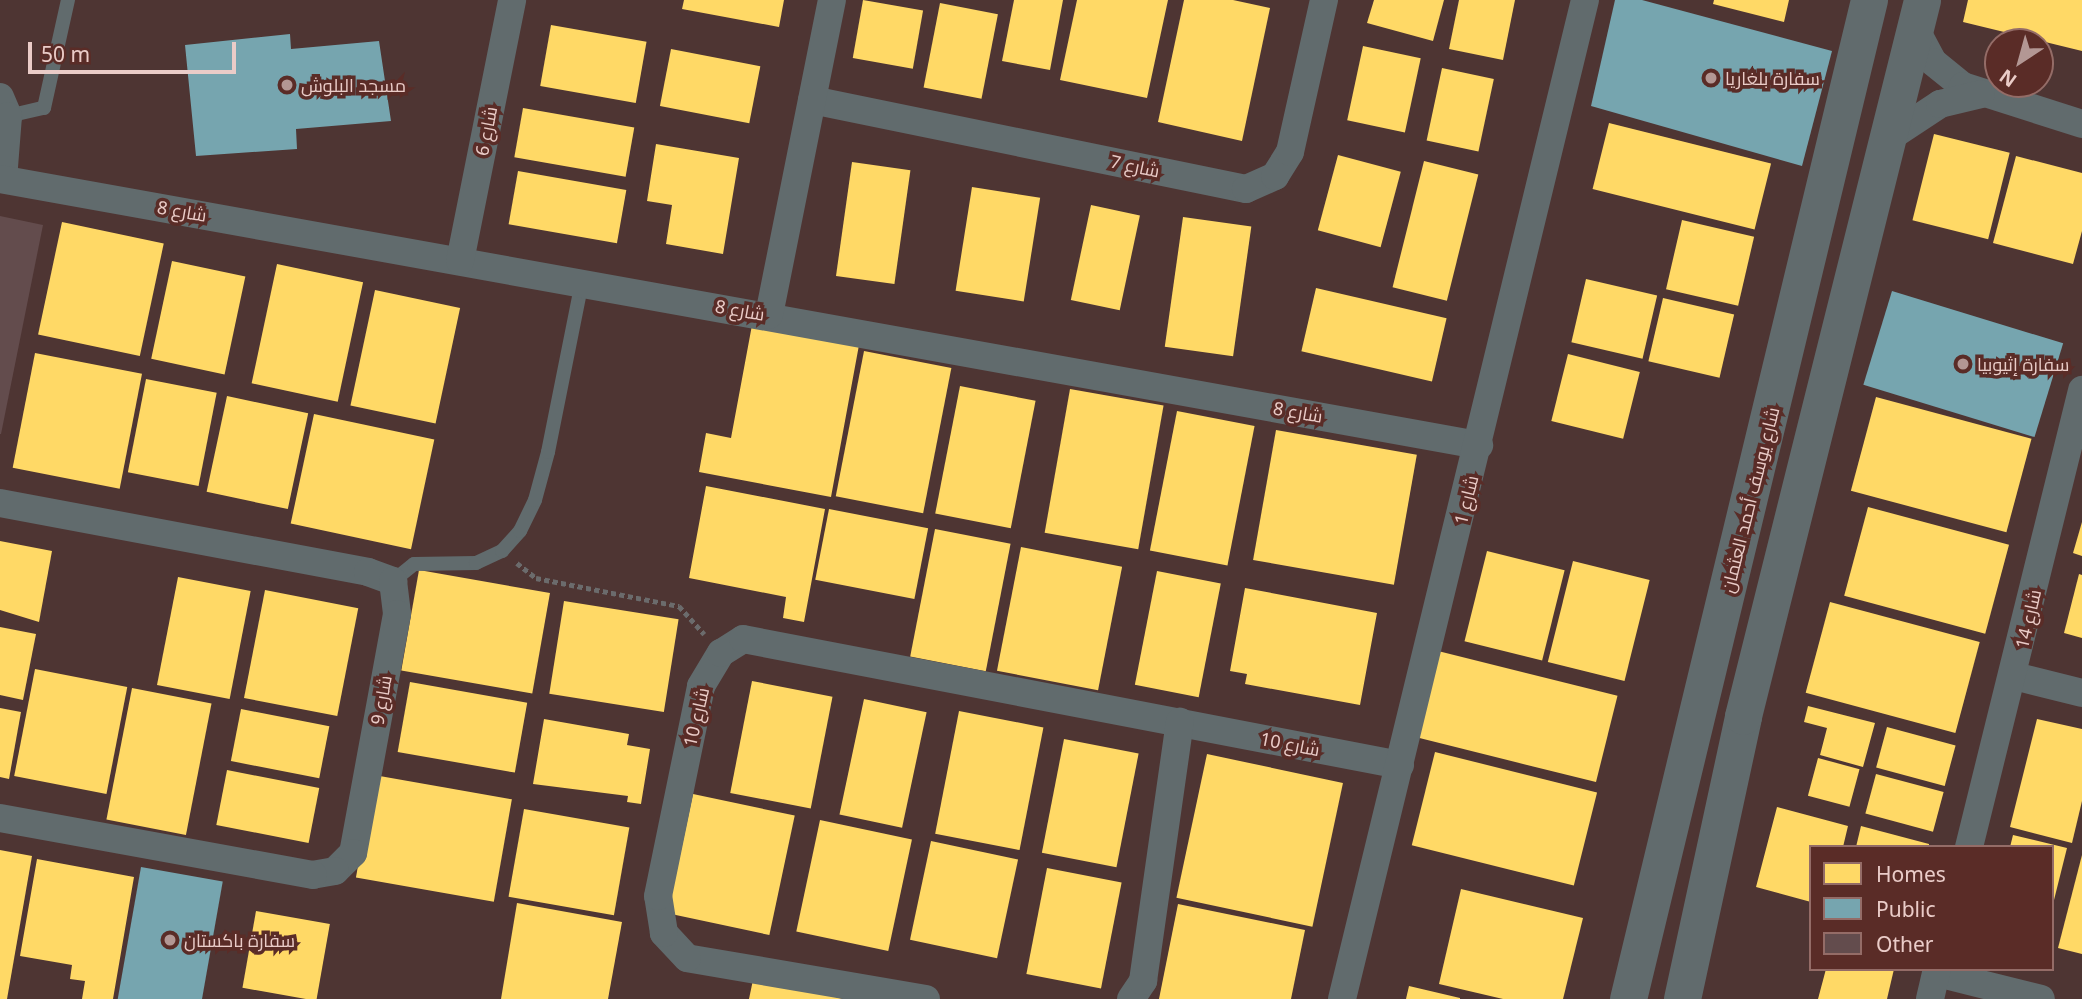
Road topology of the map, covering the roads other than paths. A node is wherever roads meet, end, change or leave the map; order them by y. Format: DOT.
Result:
graph roads {
  1 [pos="68,0"];
  2 [pos="512,0"];
  3 [pos="832,0"];
  4 [pos="1324,0"];
  5 [pos="1585,0"];
  6 [pos="1869,0"];
  7 [pos="1919,14"];
  8 [pos="1981,94"];
  9 [pos="812,100"];
  10 [pos="4,106"];
  11 [pos="2082,124"];
  12 [pos="1887,139"];
  13 [pos="2,179"];
  14 [pos="460,261"];
  15 [pos="582,282"];
  16 [pos="769,314"];
  17 [pos="2082,390"];
  18 [pos="1775,395"];
  19 [pos="1479,445"];
  20 [pos="0,503"];
  21 [pos="393,581"];
  22 [pos="2014,676"];
  23 [pos="2082,693"];
  24 [pos="1743,716"];
  25 [pos="1180,722"];
  26 [pos="1400,765"];
  27 [pos="1682,782"];
  28 [pos="0,818"];
  29 [pos="1970,845"];
  30 [pos="1935,980"];
  31 [pos="926,999"];
  32 [pos="1131,999"];
  33 [pos="1342,999"];
  34 [pos="1628,999"];
  35 [pos="1667,999"];
  36 [pos="1682,999"];
  37 [pos="2041,999"];
  1 -- 10 [label="lane"];
  2 -- 14 [label="street, شارع 6"];
  3 -- 9 [label="street"];
  4 -- 9 [label="street, شارع 7"];
  5 -- 19 [label="street, شارع 1"];
  6 -- 18 [label="street, شارع يوسف أحمد العثمان"];
  7 -- 8 [label="street"];
  7 -- 12 [label="street"];
  8 -- 11 [label="street"];
  8 -- 12 [label="street"];
  9 -- 16 [label="street"];
  10 -- 13 [label="street"];
  12 -- 24 [label="street"];
  13 -- 14 [label="street, شارع 8"];
  14 -- 15 [label="street, شارع 8"];
  15 -- 16 [label="street, شارع 8"];
  15 -- 21 [label="lane"];
  16 -- 19 [label="street, شارع 8"];
  17 -- 22 [label="street, شارع 14"];
  18 -- 24 [label="street"];
  18 -- 27 [label="street, شارع يوسف أحمد العثمان"];
  19 -- 26 [label="street, شارع 1"];
  20 -- 21 [label="street"];
  21 -- 28 [label="street, شارع 9"];
  22 -- 23 [label="street"];
  22 -- 29 [label="street, شارع 14"];
  24 -- 36 [label="street"];
  25 -- 26 [label="street, شارع 10"];
  25 -- 31 [label="street, شارع 10"];
  25 -- 32 [label="street"];
  26 -- 33 [label="street, شارع 1"];
  27 -- 34 [label="street, شارع يوسف أحمد العثمان"];
  27 -- 35 [label="street"];
  30 -- 37 [label="street"];
}
